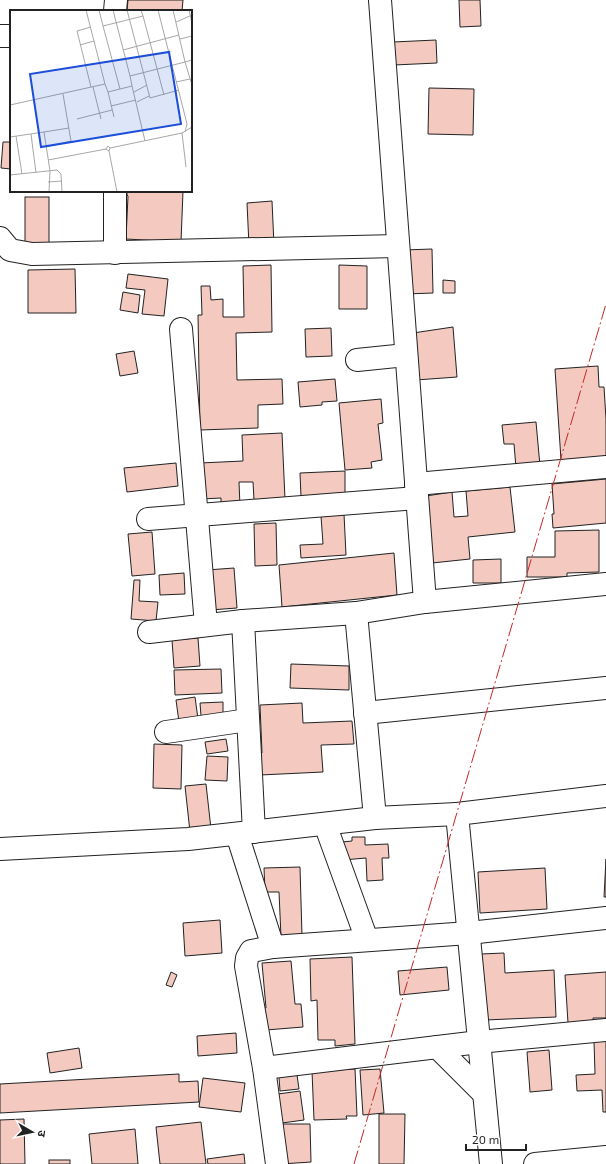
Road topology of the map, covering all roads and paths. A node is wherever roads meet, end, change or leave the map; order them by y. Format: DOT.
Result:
graph roads {
  1 [pos="116,0"];
  2 [pos="380,0"];
  3 [pos="115,10"];
  4 [pos="115,192"];
  5 [pos="0,238"];
  6 [pos="398,246"];
  7 [pos="115,253"];
  8 [pos="182,329"];
  9 [pos="406,355"];
  10 [pos="356,360"];
  11 [pos="606,467"];
  12 [pos="417,491"];
  13 [pos="198,516"];
  14 [pos="148,519"];
  15 [pos="606,584"];
  16 [pos="426,602"];
  17 [pos="356,613"];
  18 [pos="242,621"];
  19 [pos="206,626"];
  20 [pos="149,632"];
  21 [pos="606,688"];
  22 [pos="365,713"];
  23 [pos="248,720"];
  24 [pos="166,732"];
  25 [pos="606,796"];
  26 [pos="457,814"];
  27 [pos="375,818"];
  28 [pos="325,824"];
  29 [pos="246,833"];
  30 [pos="0,849"];
  31 [pos="606,918"];
  32 [pos="469,933"];
  33 [pos="366,940"];
  34 [pos="273,946"];
  35 [pos="606,1030"];
  36 [pos="478,1042"];
  37 [pos="437,1047"];
  38 [pos="264,1068"];
  39 [pos="484,1094"];
  40 [pos="606,1157"];
  41 [pos="277,1164"];
  42 [pos="491,1164"];
  43 [pos="535,1164"];
  1 -- 3 [label="street"];
  2 -- 6 [label="street"];
  4 -- 7 [label="street"];
  5 -- 7 [label="street"];
  6 -- 7 [label="street"];
  6 -- 9 [label="street"];
  8 -- 13 [label="street"];
  9 -- 10 [label="street"];
  9 -- 12 [label="street"];
  11 -- 12 [label="street"];
  12 -- 13 [label="street"];
  12 -- 16 [label="street"];
  13 -- 14 [label="street"];
  13 -- 19 [label="street"];
  15 -- 16 [label="street"];
  16 -- 17 [label="street"];
  17 -- 18 [label="street"];
  17 -- 22 [label="street"];
  18 -- 19 [label="street"];
  18 -- 23 [label="street"];
  19 -- 20 [label="street"];
  21 -- 22 [label="street"];
  22 -- 27 [label="street"];
  23 -- 24 [label="street"];
  23 -- 29 [label="street"];
  25 -- 26 [label="street"];
  26 -- 27 [label="street"];
  26 -- 32 [label="street"];
  27 -- 28 [label="street"];
  28 -- 29 [label="street"];
  28 -- 33 [label="street"];
  29 -- 30 [label="street"];
  29 -- 34 [label="street"];
  31 -- 32 [label="street"];
  32 -- 33 [label="street"];
  32 -- 36 [label="street"];
  33 -- 34 [label="street"];
  34 -- 38 [label="street"];
  35 -- 36 [label="street"];
  36 -- 37 [label="street"];
  36 -- 39 [label="street"];
  37 -- 38 [label="street"];
  37 -- 39 [label="street"];
  38 -- 41 [label="street"];
  39 -- 42 [label="street"];
  40 -- 43 [label="street"];
}
